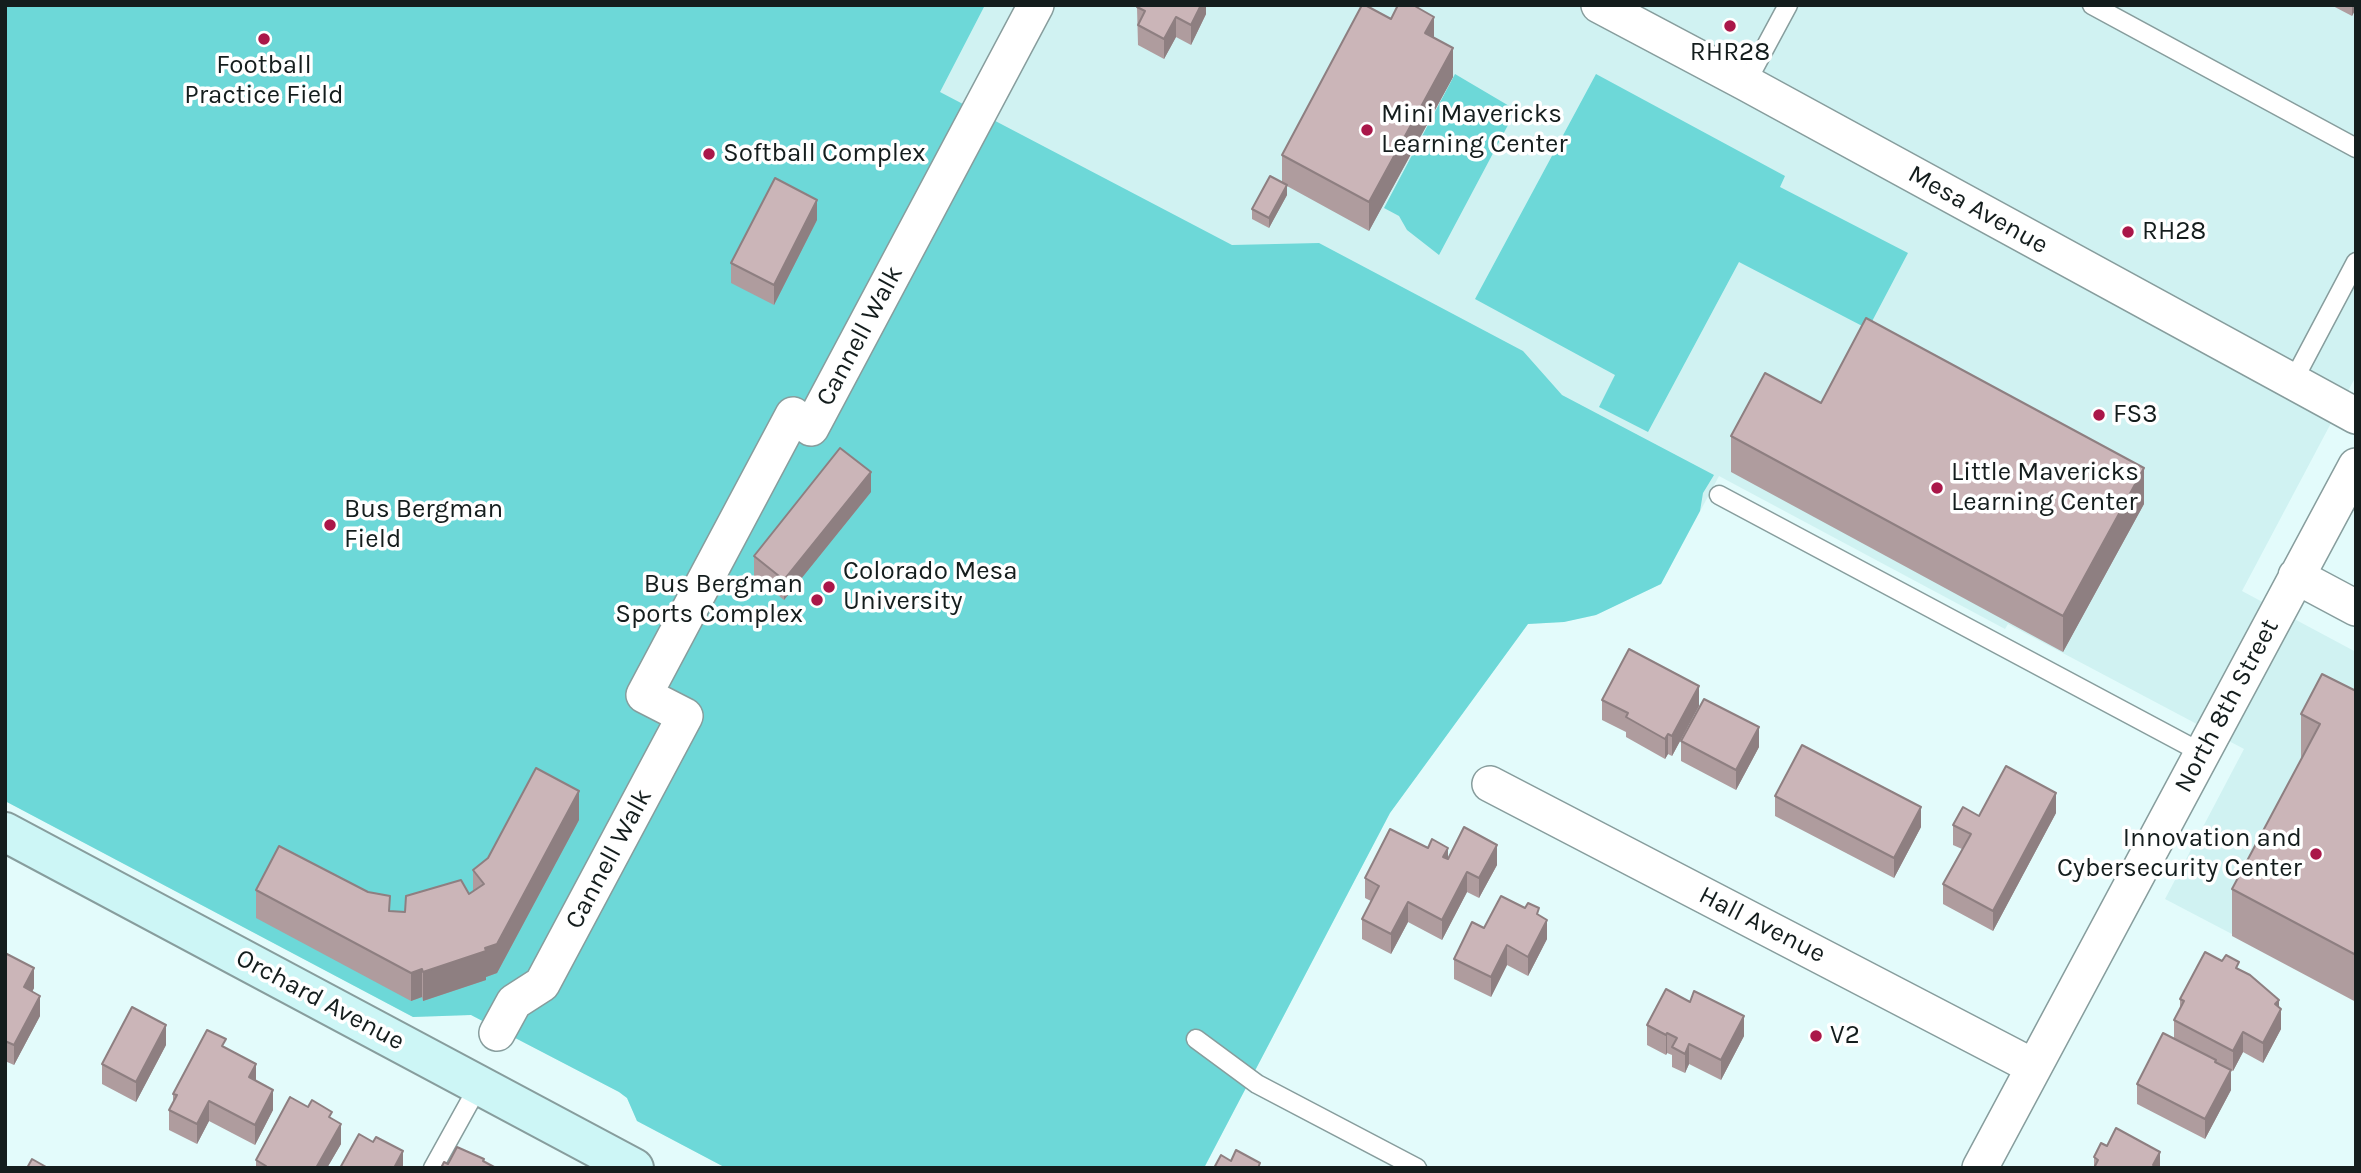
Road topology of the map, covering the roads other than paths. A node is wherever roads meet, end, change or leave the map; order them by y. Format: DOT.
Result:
graph roads {
  1 [pos="1036,5"];
  2 [pos="1599,5"];
  3 [pos="1787,5"];
  4 [pos="2092,5"];
  5 [pos="1746,83"];
  6 [pos="2356,148"];
  7 [pos="2356,262"];
  8 [pos="2292,383"];
  9 [pos="2356,416"];
  10 [pos="2356,466"];
  11 [pos="1719,495"];
  12 [pos="2296,576"];
  13 [pos="2356,608"];
  14 [pos="2202,753"];
  15 [pos="1490,784"];
  16 [pos="5,832"];
  17 [pos="497,1033"];
  18 [pos="1196,1039"];
  19 [pos="2034,1067"];
  20 [pos="479,1085"];
  21 [pos="433,1168"];
  22 [pos="634,1168"];
  23 [pos="1417,1168"];
  24 [pos="1980,1168"];
  1 -- 17 [label="street, Cannell Walk"];
  2 -- 5 [label="street, Mesa Avenue"];
  3 -- 5 [label="lane"];
  4 -- 6 [label="lane"];
  5 -- 8 [label="street, Mesa Avenue"];
  7 -- 8 [label="lane"];
  8 -- 9 [label="street, Mesa Avenue"];
  10 -- 12 [label="street, North 8th Street"];
  11 -- 14 [label="lane"];
  12 -- 13 [label="street"];
  12 -- 14 [label="street, North 8th Street"];
  14 -- 19 [label="street, North 8th Street"];
  15 -- 19 [label="street, Hall Avenue"];
  16 -- 20 [label="street, Orchard Avenue"];
  18 -- 23 [label="lane"];
  19 -- 24 [label="street, North 8th Street"];
  20 -- 21 [label="lane"];
  20 -- 22 [label="street, Orchard Avenue"];
}
